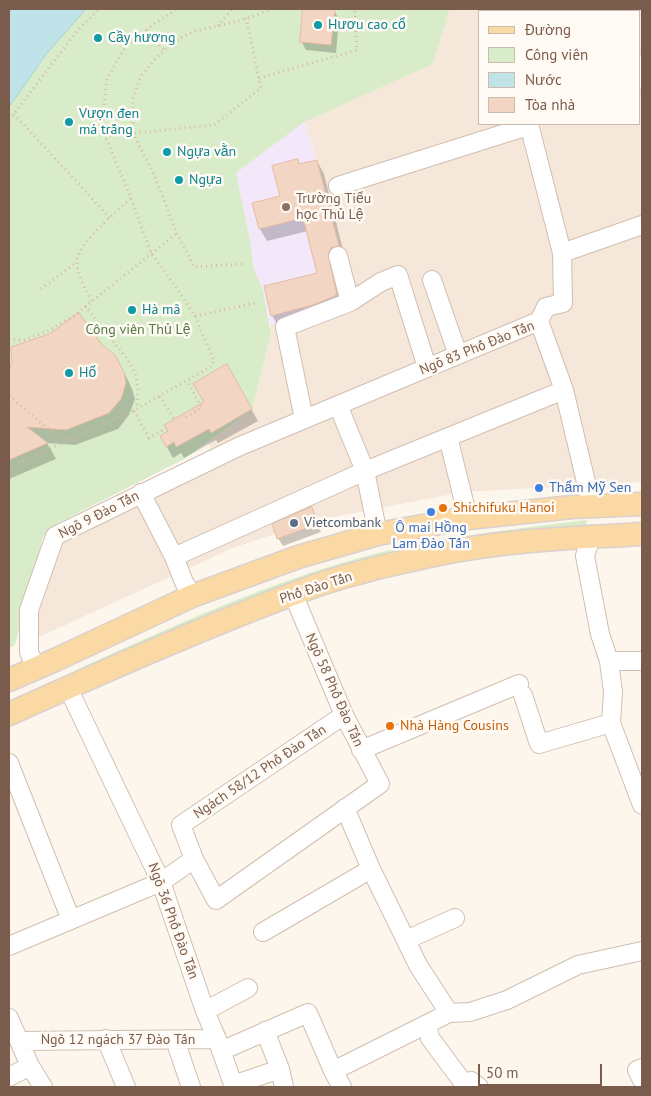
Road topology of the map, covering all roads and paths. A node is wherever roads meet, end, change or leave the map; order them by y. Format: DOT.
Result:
graph roads {
  1 [pos="99,9"];
  2 [pos="178,9"];
  3 [pos="232,9"];
  4 [pos="270,9"];
  5 [pos="355,9"];
  6 [pos="246,18"];
  7 [pos="218,26"];
  8 [pos="146,30"];
  9 [pos="164,50"];
  10 [pos="258,78"];
  11 [pos="14,114"];
  12 [pos="9,120"];
  13 [pos="529,125"];
  14 [pos="133,134"];
  15 [pos="105,136"];
  16 [pos="338,186"];
  17 [pos="131,198"];
  18 [pos="110,218"];
  19 [pos="642,225"];
  20 [pos="178,233"];
  21 [pos="151,253"];
  22 [pos="562,253"];
  23 [pos="338,256"];
  24 [pos="77,261"];
  25 [pos="242,264"];
  26 [pos="432,280"];
  27 [pos="41,289"];
  28 [pos="91,301"];
  29 [pos="350,302"];
  30 [pos="256,303"];
  31 [pos="85,306"];
  32 [pos="195,316"];
  33 [pos="539,321"];
  34 [pos="9,339"];
  35 [pos="458,355"];
  36 [pos="427,368"];
  37 [pos="187,381"];
  38 [pos="564,390"];
  39 [pos="9,396"];
  40 [pos="160,396"];
  41 [pos="338,405"];
  42 [pos="135,410"];
  43 [pos="186,417"];
  44 [pos="304,418"];
  45 [pos="174,419"];
  46 [pos="166,428"];
  47 [pos="448,437"];
  48 [pos="72,439"];
  49 [pos="238,446"];
  50 [pos="9,467"];
  51 [pos="365,471"];
  52 [pos="141,493"];
  53 [pos="642,504"];
  54 [pos="592,507"];
  55 [pos="468,518"];
  56 [pos="378,534"];
  57 [pos="642,534"];
  58 [pos="591,537"];
  59 [pos="174,557"];
  60 [pos="293,594"];
  61 [pos="192,596"];
  62 [pos="609,661"];
  63 [pos="642,661"];
  64 [pos="35,667"];
  65 [pos="9,680"];
  66 [pos="72,696"];
  67 [pos="9,714"];
  68 [pos="344,715"];
  69 [pos="611,722"];
  70 [pos="361,750"];
  71 [pos="9,763"];
  72 [pos="642,805"];
  73 [pos="345,808"];
  74 [pos="194,859"];
  75 [pos="371,869"];
  76 [pos="161,882"];
  77 [pos="455,918"];
  78 [pos="71,920"];
  79 [pos="263,932"];
  80 [pos="406,940"];
  81 [pos="9,946"];
  82 [pos="642,951"];
  83 [pos="248,988"];
  84 [pos="205,1011"];
  85 [pos="449,1014"];
  86 [pos="9,1018"];
  87 [pos="427,1024"];
  88 [pos="266,1031"];
  89 [pos="106,1039"];
  90 [pos="175,1040"];
  91 [pos="19,1041"];
  92 [pos="219,1045"];
  93 [pos="30,1066"];
  94 [pos="642,1068"];
  95 [pos="280,1069"];
  96 [pos="333,1071"];
  97 [pos="9,1077"];
  98 [pos="642,1080"];
  99 [pos="233,1086"];
  100 [pos="43,1087"];
  101 [pos="126,1087"];
  102 [pos="191,1087"];
  103 [pos="284,1087"];
  104 [pos="342,1087"];
  105 [pos="479,1087"];
  1 -- 11 [label="path"];
  2 -- 8 [label="path"];
  3 -- 7 [label="path"];
  4 -- 6 [label="path"];
  5 -- 10 [label="path"];
  6 -- 7 [label="path"];
  6 -- 10 [label="path"];
  7 -- 9 [label="path"];
  8 -- 9 [label="path"];
  8 -- 15 [label="path"];
  9 -- 14 [label="path"];
  10 -- 14 [label="path"];
  11 -- 12 [label="path"];
  11 -- 18 [label="path"];
  13 -- 16 [label="lane"];
  13 -- 22 [label="lane"];
  14 -- 15 [label="path"];
  14 -- 20 [label="path"];
  15 -- 17 [label="path"];
  17 -- 18 [label="path"];
  17 -- 21 [label="path"];
  18 -- 24 [label="path"];
  19 -- 22 [label="lane"];
  20 -- 21 [label="path"];
  20 -- 25 [label="path"];
  21 -- 28 [label="path"];
  21 -- 32 [label="path"];
  22 -- 33 [label="lane"];
  23 -- 29 [label="lane"];
  24 -- 27 [label="path"];
  24 -- 28 [label="path"];
  26 -- 35 [label="lane"];
  28 -- 31 [label="path"];
  29 -- 36 [label="lane"];
  29 -- 44 [label="lane"];
  30 -- 32 [label="path"];
  31 -- 34 [label="path"];
  31 -- 42 [label="path"];
  32 -- 37 [label="path"];
  33 -- 35 [label="lane, Ngõ 83 Phố Đào Tấn"];
  33 -- 38 [label="lane, Ngõ 83 Phố Đào Tấn"];
  35 -- 36 [label="lane, Ngõ 83 Phố Đào Tấn"];
  36 -- 41 [label="lane, Ngõ 83 Phố Đào Tấn"];
  37 -- 40 [label="path"];
  37 -- 43 [label="path"];
  38 -- 47 [label="lane"];
  38 -- 54 [label="lane, Ngõ 83 Phố Đào Tấn"];
  39 -- 48 [label="path"];
  40 -- 42 [label="path"];
  40 -- 45 [label="path"];
  41 -- 44 [label="lane, Ngõ 83 Phố Đào Tấn"];
  41 -- 51 [label="lane"];
  42 -- 46 [label="path"];
  42 -- 48 [label="path"];
  44 -- 49 [label="lane, Ngõ 83 Phố Đào Tấn"];
  47 -- 51 [label="lane"];
  47 -- 55 [label="lane"];
  48 -- 50 [label="path"];
  49 -- 52 [label="lane, Ngõ 9 Đào Tấn"];
  51 -- 56 [label="lane"];
  51 -- 59 [label="lane"];
  52 -- 59 [label="lane"];
  52 -- 64 [label="lane, Ngõ 9 Đào Tấn"];
  53 -- 54 [label="main road"];
  54 -- 55 [label="main road"];
  54 -- 58 [label="main road"];
  55 -- 56 [label="main road"];
  56 -- 61 [label="main road"];
  57 -- 58 [label="main road, Phố Đào Tấn"];
  58 -- 60 [label="main road, Phố Đào Tấn"];
  58 -- 62 [label="lane"];
  59 -- 61 [label="lane"];
  60 -- 66 [label="main road, Phố Đào Tấn"];
  60 -- 68 [label="lane, Ngõ 58 Phố Đào Tấn"];
  61 -- 64 [label="main road"];
  62 -- 63 [label="lane"];
  62 -- 69 [label="lane"];
  64 -- 65 [label="main road"];
  66 -- 67 [label="main road, Phố Đào Tấn"];
  66 -- 76 [label="lane, Ngõ 36 Phố Đào Tấn"];
  68 -- 70 [label="lane, Ngõ 58 Phố Đào Tấn"];
  68 -- 74 [label="lane, Ngách 58/12 Phố Đào Tấn"];
  69 -- 70 [label="lane"];
  69 -- 72 [label="lane"];
  70 -- 73 [label="lane, Ngõ 58 Phố Đào Tấn"];
  71 -- 78 [label="lane"];
  73 -- 74 [label="lane"];
  73 -- 75 [label="lane"];
  74 -- 76 [label="lane"];
  75 -- 79 [label="lane"];
  75 -- 80 [label="lane"];
  76 -- 78 [label="lane"];
  76 -- 84 [label="lane, Ngõ 36 Phố Đào Tấn"];
  77 -- 80 [label="lane"];
  78 -- 81 [label="lane"];
  80 -- 85 [label="lane"];
  82 -- 85 [label="lane"];
  83 -- 84 [label="lane"];
  84 -- 92 [label="lane, Ngõ 36 Phố Đào Tấn"];
  85 -- 87 [label="lane"];
  86 -- 91 [label="lane"];
  87 -- 96 [label="lane"];
  87 -- 105 [label="lane"];
  88 -- 92 [label="lane"];
  88 -- 95 [label="lane"];
  88 -- 96 [label="lane"];
  89 -- 90 [label="lane, Ngõ 12 ngách 37 Đào Tấn"];
  89 -- 91 [label="lane, Ngõ 12 ngách 37 Đào Tấn"];
  89 -- 101 [label="lane"];
  90 -- 92 [label="lane, Ngõ 12 ngách 37 Đào Tấn"];
  90 -- 102 [label="lane"];
  91 -- 93 [label="lane"];
  92 -- 99 [label="lane, Ngõ 36 Phố Đào Tấn"];
  93 -- 97 [label="lane"];
  93 -- 100 [label="lane"];
  94 -- 98 [label="lane"];
  95 -- 99 [label="lane"];
  95 -- 103 [label="lane"];
  96 -- 104 [label="lane"];
}
